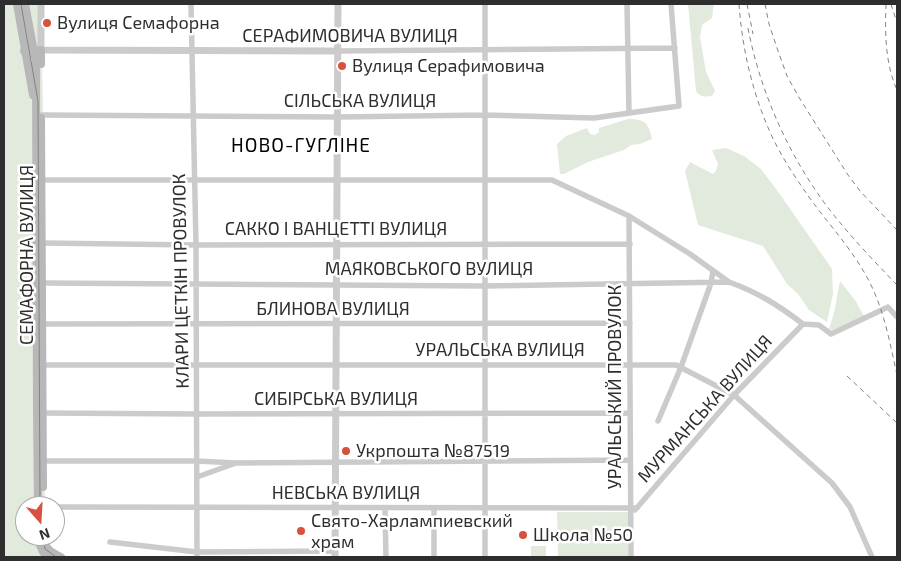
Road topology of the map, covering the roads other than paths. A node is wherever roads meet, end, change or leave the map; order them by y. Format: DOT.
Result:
graph roads {
  1 [pos="17,4"];
  2 [pos="25,4"];
  3 [pos="41,4"];
  4 [pos="191,4"];
  5 [pos="338,4"];
  6 [pos="485,4"];
  7 [pos="627,4"];
  8 [pos="671,4"];
  9 [pos="675,48"];
  10 [pos="627,49"];
  11 [pos="38,50"];
  12 [pos="24,51"];
  13 [pos="192,51"];
  14 [pos="338,51"];
  15 [pos="485,51"];
  16 [pos="629,113"];
  17 [pos="41,115"];
  18 [pos="485,115"];
  19 [pos="193,116"];
  20 [pos="338,117"];
  21 [pos="36,130"];
  22 [pos="42,180"];
  23 [pos="337,180"];
  24 [pos="485,180"];
  25 [pos="195,181"];
  26 [pos="629,216"];
  27 [pos="42,243"];
  28 [pos="337,244"];
  29 [pos="485,244"];
  30 [pos="630,244"];
  31 [pos="196,245"];
  32 [pos="713,271"];
  33 [pos="729,282"];
  34 [pos="42,283"];
  35 [pos="197,283"];
  36 [pos="711,283"];
  37 [pos="337,284"];
  38 [pos="630,284"];
  39 [pos="485,286"];
  40 [pos="897,317"];
  41 [pos="485,323"];
  42 [pos="630,323"];
  43 [pos="336,324"];
  44 [pos="803,324"];
  45 [pos="40,325"];
  46 [pos="197,325"];
  47 [pos="197,364"];
  48 [pos="336,364"];
  49 [pos="43,365"];
  50 [pos="485,365"];
  51 [pos="630,365"];
  52 [pos="681,367"];
  53 [pos="734,395"];
  54 [pos="42,413"];
  55 [pos="485,413"];
  56 [pos="630,413"];
  57 [pos="197,414"];
  58 [pos="336,414"];
  59 [pos="658,421"];
  60 [pos="630,460"];
  61 [pos="43,461"];
  62 [pos="197,461"];
  63 [pos="485,462"];
  64 [pos="236,463"];
  65 [pos="336,463"];
  66 [pos="197,477"];
  67 [pos="38,496"];
  68 [pos="43,496"];
  69 [pos="65,507"];
  70 [pos="197,508"];
  71 [pos="336,508"];
  72 [pos="386,508"];
  73 [pos="434,508"];
  74 [pos="485,508"];
  75 [pos="634,508"];
  76 [pos="110,542"];
  77 [pos="41,546"];
  78 [pos="46,546"];
  79 [pos="197,554"];
  80 [pos="335,554"];
  81 [pos="48,557"];
  82 [pos="61,557"];
  83 [pos="386,557"];
  84 [pos="434,557"];
  85 [pos="485,557"];
  86 [pos="631,557"];
  87 [pos="872,557"];
  1 -- 12 [label="main road, СЕМАФОРНА ВУЛИЦЯ"];
  2 -- 11 [label="main road"];
  3 -- 11 [label="street, СЕМАФОРНА ВУЛИЦЯ"];
  4 -- 13 [label="street, КЛАРИ ЦЕТКІН ПРОВУЛОК"];
  5 -- 14 [label="street"];
  6 -- 15 [label="street"];
  7 -- 10 [label="street"];
  8 -- 9 [label="street"];
  9 -- 10 [label="street, СЕРАФИМОВИЧА ВУЛИЦЯ"];
  9 -- 16 [label="street, СІЛЬСЬКА ВУЛИЦЯ"];
  10 -- 15 [label="street, СЕРАФИМОВИЧА ВУЛИЦЯ"];
  10 -- 16 [label="street"];
  11 -- 12 [label="main road, СЕРАФИМОВИЧА ВУЛИЦЯ"];
  11 -- 13 [label="street, СЕРАФИМОВИЧА ВУЛИЦЯ"];
  11 -- 17 [label="main road, СЕМАФОРНА ВУЛИЦЯ"];
  11 -- 21 [label="main road, СЕМАФОРНА ВУЛИЦЯ"];
  12 -- 21 [label="main road, СЕМАФОРНА ВУЛИЦЯ"];
  13 -- 14 [label="street, СЕРАФИМОВИЧА ВУЛИЦЯ"];
  13 -- 19 [label="street, КЛАРИ ЦЕТКІН ПРОВУЛОК"];
  14 -- 15 [label="street, СЕРАФИМОВИЧА ВУЛИЦЯ"];
  14 -- 20 [label="street"];
  15 -- 18 [label="street"];
  16 -- 18 [label="street, СІЛЬСЬКА ВУЛИЦЯ"];
  17 -- 19 [label="street, СІЛЬСЬКА ВУЛИЦЯ"];
  17 -- 22 [label="main road, СЕМАФОРНА ВУЛИЦЯ"];
  18 -- 20 [label="street, СІЛЬСЬКА ВУЛИЦЯ"];
  18 -- 24 [label="street"];
  19 -- 20 [label="street, СІЛЬСЬКА ВУЛИЦЯ"];
  19 -- 25 [label="street, КЛАРИ ЦЕТКІН ПРОВУЛОК"];
  20 -- 23 [label="street"];
  21 -- 45 [label="main road, СЕМАФОРНА ВУЛИЦЯ"];
  22 -- 25 [label="street"];
  22 -- 27 [label="main road, СЕМАФОРНА ВУЛИЦЯ"];
  23 -- 24 [label="street"];
  23 -- 25 [label="street"];
  23 -- 28 [label="street"];
  24 -- 26 [label="street"];
  24 -- 29 [label="street"];
  25 -- 31 [label="street, КЛАРИ ЦЕТКІН ПРОВУЛОК"];
  26 -- 30 [label="street, УРАЛЬСЬКИЙ ПРОВУЛОК"];
  26 -- 32 [label="street"];
  27 -- 31 [label="street, САККО І ВАНЦЕТТІ ВУЛИЦЯ"];
  27 -- 34 [label="main road, СЕМАФОРНА ВУЛИЦЯ"];
  28 -- 29 [label="street, САККО І ВАНЦЕТТІ ВУЛИЦЯ"];
  28 -- 31 [label="street, САККО І ВАНЦЕТТІ ВУЛИЦЯ"];
  28 -- 37 [label="street"];
  29 -- 30 [label="street, САККО І ВАНЦЕТТІ ВУЛИЦЯ"];
  29 -- 39 [label="street"];
  30 -- 38 [label="street, УРАЛЬСЬКИЙ ПРОВУЛОК"];
  31 -- 35 [label="street, КЛАРИ ЦЕТКІН ПРОВУЛОК"];
  32 -- 33 [label="street"];
  32 -- 36 [label="street"];
  33 -- 36 [label="street, МАЯКОВСЬКОГО ВУЛИЦЯ"];
  33 -- 44 [label="street, МАЯКОВСЬКОГО ВУЛИЦЯ"];
  34 -- 35 [label="street, МАЯКОВСЬКОГО ВУЛИЦЯ"];
  34 -- 45 [label="main road, СЕМАФОРНА ВУЛИЦЯ"];
  35 -- 37 [label="street, МАЯКОВСЬКОГО ВУЛИЦЯ"];
  35 -- 46 [label="street, КЛАРИ ЦЕТКІН ПРОВУЛОК"];
  36 -- 38 [label="street, МАЯКОВСЬКОГО ВУЛИЦЯ"];
  36 -- 52 [label="street"];
  37 -- 39 [label="street, МАЯКОВСЬКОГО ВУЛИЦЯ"];
  37 -- 43 [label="street"];
  38 -- 39 [label="street, МАЯКОВСЬКОГО ВУЛИЦЯ"];
  38 -- 42 [label="street, УРАЛЬСЬКИЙ ПРОВУЛОК"];
  39 -- 41 [label="street"];
  40 -- 44 [label="street"];
  41 -- 42 [label="street, БЛИНОВА ВУЛИЦЯ"];
  41 -- 43 [label="street, БЛИНОВА ВУЛИЦЯ"];
  41 -- 50 [label="street"];
  42 -- 51 [label="street, УРАЛЬСЬКИЙ ПРОВУЛОК"];
  43 -- 46 [label="street, БЛИНОВА ВУЛИЦЯ"];
  43 -- 48 [label="street"];
  44 -- 53 [label="street, МУРМАНСЬКА ВУЛИЦЯ"];
  45 -- 46 [label="street, БЛИНОВА ВУЛИЦЯ"];
  45 -- 49 [label="main road, СЕМАФОРНА ВУЛИЦЯ"];
  45 -- 67 [label="main road, СЕМАФОРНА ВУЛИЦЯ"];
  46 -- 47 [label="street, КЛАРИ ЦЕТКІН ПРОВУЛОК"];
  47 -- 48 [label="street, УРАЛЬСЬКА ВУЛИЦЯ"];
  47 -- 49 [label="street, УРАЛЬСЬКА ВУЛИЦЯ"];
  47 -- 57 [label="street, КЛАРИ ЦЕТКІН ПРОВУЛОК"];
  48 -- 50 [label="street, УРАЛЬСЬКА ВУЛИЦЯ"];
  48 -- 58 [label="street"];
  49 -- 54 [label="main road, СЕМАФОРНА ВУЛИЦЯ"];
  50 -- 51 [label="street, УРАЛЬСЬКА ВУЛИЦЯ"];
  50 -- 55 [label="street"];
  51 -- 52 [label="street, УРАЛЬСЬКА ВУЛИЦЯ"];
  51 -- 56 [label="street, УРАЛЬСЬКИЙ ПРОВУЛОК"];
  52 -- 53 [label="street, УРАЛЬСЬКА ВУЛИЦЯ"];
  52 -- 59 [label="street"];
  53 -- 75 [label="street, МУРМАНСЬКА ВУЛИЦЯ"];
  53 -- 87 [label="street, УРАЛЬСЬКА ВУЛИЦЯ"];
  54 -- 57 [label="street, СИБІРСЬКА ВУЛИЦЯ"];
  54 -- 61 [label="main road, СЕМАФОРНА ВУЛИЦЯ"];
  55 -- 56 [label="street, СИБІРСЬКА ВУЛИЦЯ"];
  55 -- 58 [label="street, СИБІРСЬКА ВУЛИЦЯ"];
  55 -- 63 [label="street"];
  56 -- 60 [label="street, УРАЛЬСЬКИЙ ПРОВУЛОК"];
  57 -- 58 [label="street, СИБІРСЬКА ВУЛИЦЯ"];
  57 -- 62 [label="street, КЛАРИ ЦЕТКІН ПРОВУЛОК"];
  58 -- 65 [label="street"];
  60 -- 63 [label="street"];
  60 -- 75 [label="street, УРАЛЬСЬКИЙ ПРОВУЛОК"];
  61 -- 62 [label="street"];
  61 -- 68 [label="main road, СЕМАФОРНА ВУЛИЦЯ"];
  62 -- 64 [label="street"];
  62 -- 66 [label="street, КЛАРИ ЦЕТКІН ПРОВУЛОК"];
  63 -- 65 [label="street"];
  63 -- 74 [label="street"];
  64 -- 65 [label="street"];
  64 -- 66 [label="street"];
  65 -- 71 [label="street"];
  66 -- 70 [label="street, КЛАРИ ЦЕТКІН ПРОВУЛОК"];
  69 -- 70 [label="street, НЕВСЬКА ВУЛИЦЯ"];
  70 -- 71 [label="street, НЕВСЬКА ВУЛИЦЯ"];
  70 -- 79 [label="street, КЛАРИ ЦЕТКІН ПРОВУЛОК"];
  71 -- 72 [label="street, НЕВСЬКА ВУЛИЦЯ"];
  71 -- 80 [label="street"];
  72 -- 73 [label="street, НЕВСЬКА ВУЛИЦЯ"];
  72 -- 83 [label="street"];
  73 -- 74 [label="street, НЕВСЬКА ВУЛИЦЯ"];
  73 -- 84 [label="street"];
  74 -- 75 [label="street, НЕВСЬКА ВУЛИЦЯ"];
  74 -- 85 [label="street"];
  75 -- 86 [label="street, МУРМАНСЬКА ВУЛИЦЯ"];
  76 -- 79 [label="street"];
  77 -- 81 [label="main road"];
  78 -- 82 [label="main road"];
  79 -- 80 [label="street"];
}
